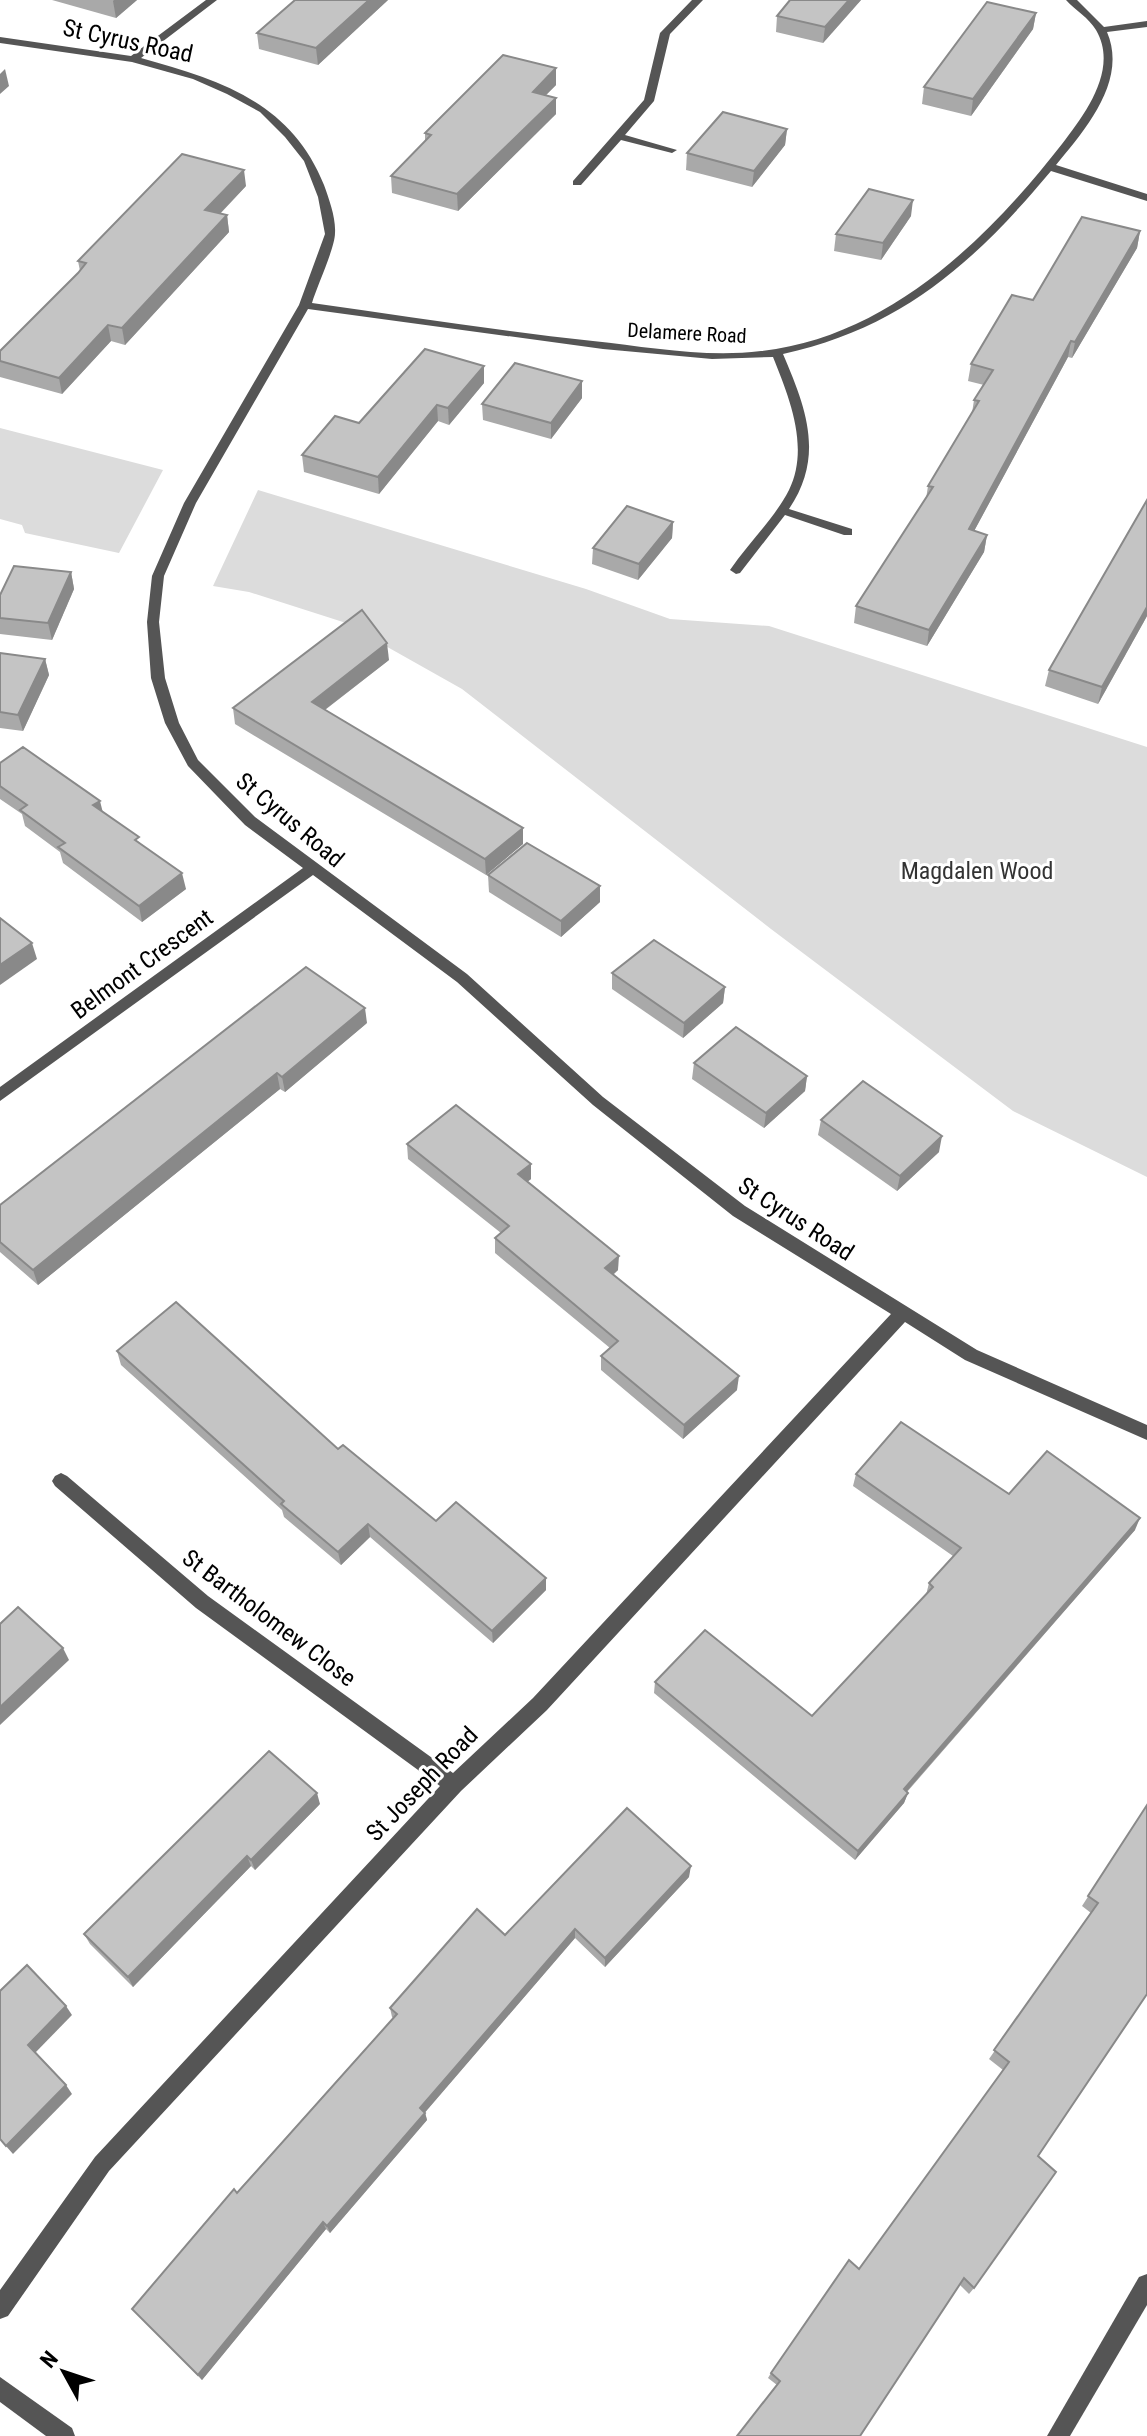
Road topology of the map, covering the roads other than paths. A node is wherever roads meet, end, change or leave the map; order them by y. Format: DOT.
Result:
graph roads {
  1 [pos="212,0"];
  2 [pos="698,0"];
  3 [pos="1071,0"];
  4 [pos="1147,24"];
  5 [pos="1101,30"];
  6 [pos="0,40"];
  7 [pos="133,59"];
  8 [pos="618,136"];
  9 [pos="672,150"];
  10 [pos="1050,167"];
  11 [pos="577,183"];
  12 [pos="1147,198"];
  13 [pos="305,305"];
  14 [pos="777,353"];
  15 [pos="781,510"];
  16 [pos="848,532"];
  17 [pos="736,570"];
  18 [pos="312,869"];
  19 [pos="0,1095"];
  20 [pos="902,1314"];
  21 [pos="1147,1433"];
  22 [pos="61,1481"];
  23 [pos="454,1785"];
  24 [pos="1147,2285"];
  25 [pos="0,2308"];
  26 [pos="0,2388"];
  27 [pos="64,2436"];
  28 [pos="1058,2436"];
  1 -- 7 [label="street"];
  2 -- 8 [label="street"];
  3 -- 5 [label="street"];
  4 -- 5 [label="street"];
  5 -- 10 [label="street, Delamere Road"];
  6 -- 7 [label="street, St Cyrus Road"];
  7 -- 13 [label="street, St Cyrus Road"];
  8 -- 9 [label="street"];
  8 -- 11 [label="street"];
  10 -- 12 [label="street"];
  10 -- 14 [label="street, Delamere Road"];
  13 -- 14 [label="street, Delamere Road"];
  13 -- 18 [label="street, St Cyrus Road"];
  14 -- 15 [label="street"];
  15 -- 16 [label="street"];
  15 -- 17 [label="street"];
  18 -- 19 [label="street, Belmont Crescent"];
  18 -- 20 [label="street, St Cyrus Road"];
  20 -- 21 [label="street, St Cyrus Road"];
  20 -- 23 [label="street, St Joseph Road"];
  22 -- 23 [label="street, St Bartholomew Close"];
  23 -- 25 [label="street, St Joseph Road"];
  24 -- 28 [label="street"];
  26 -- 27 [label="street"];
}
